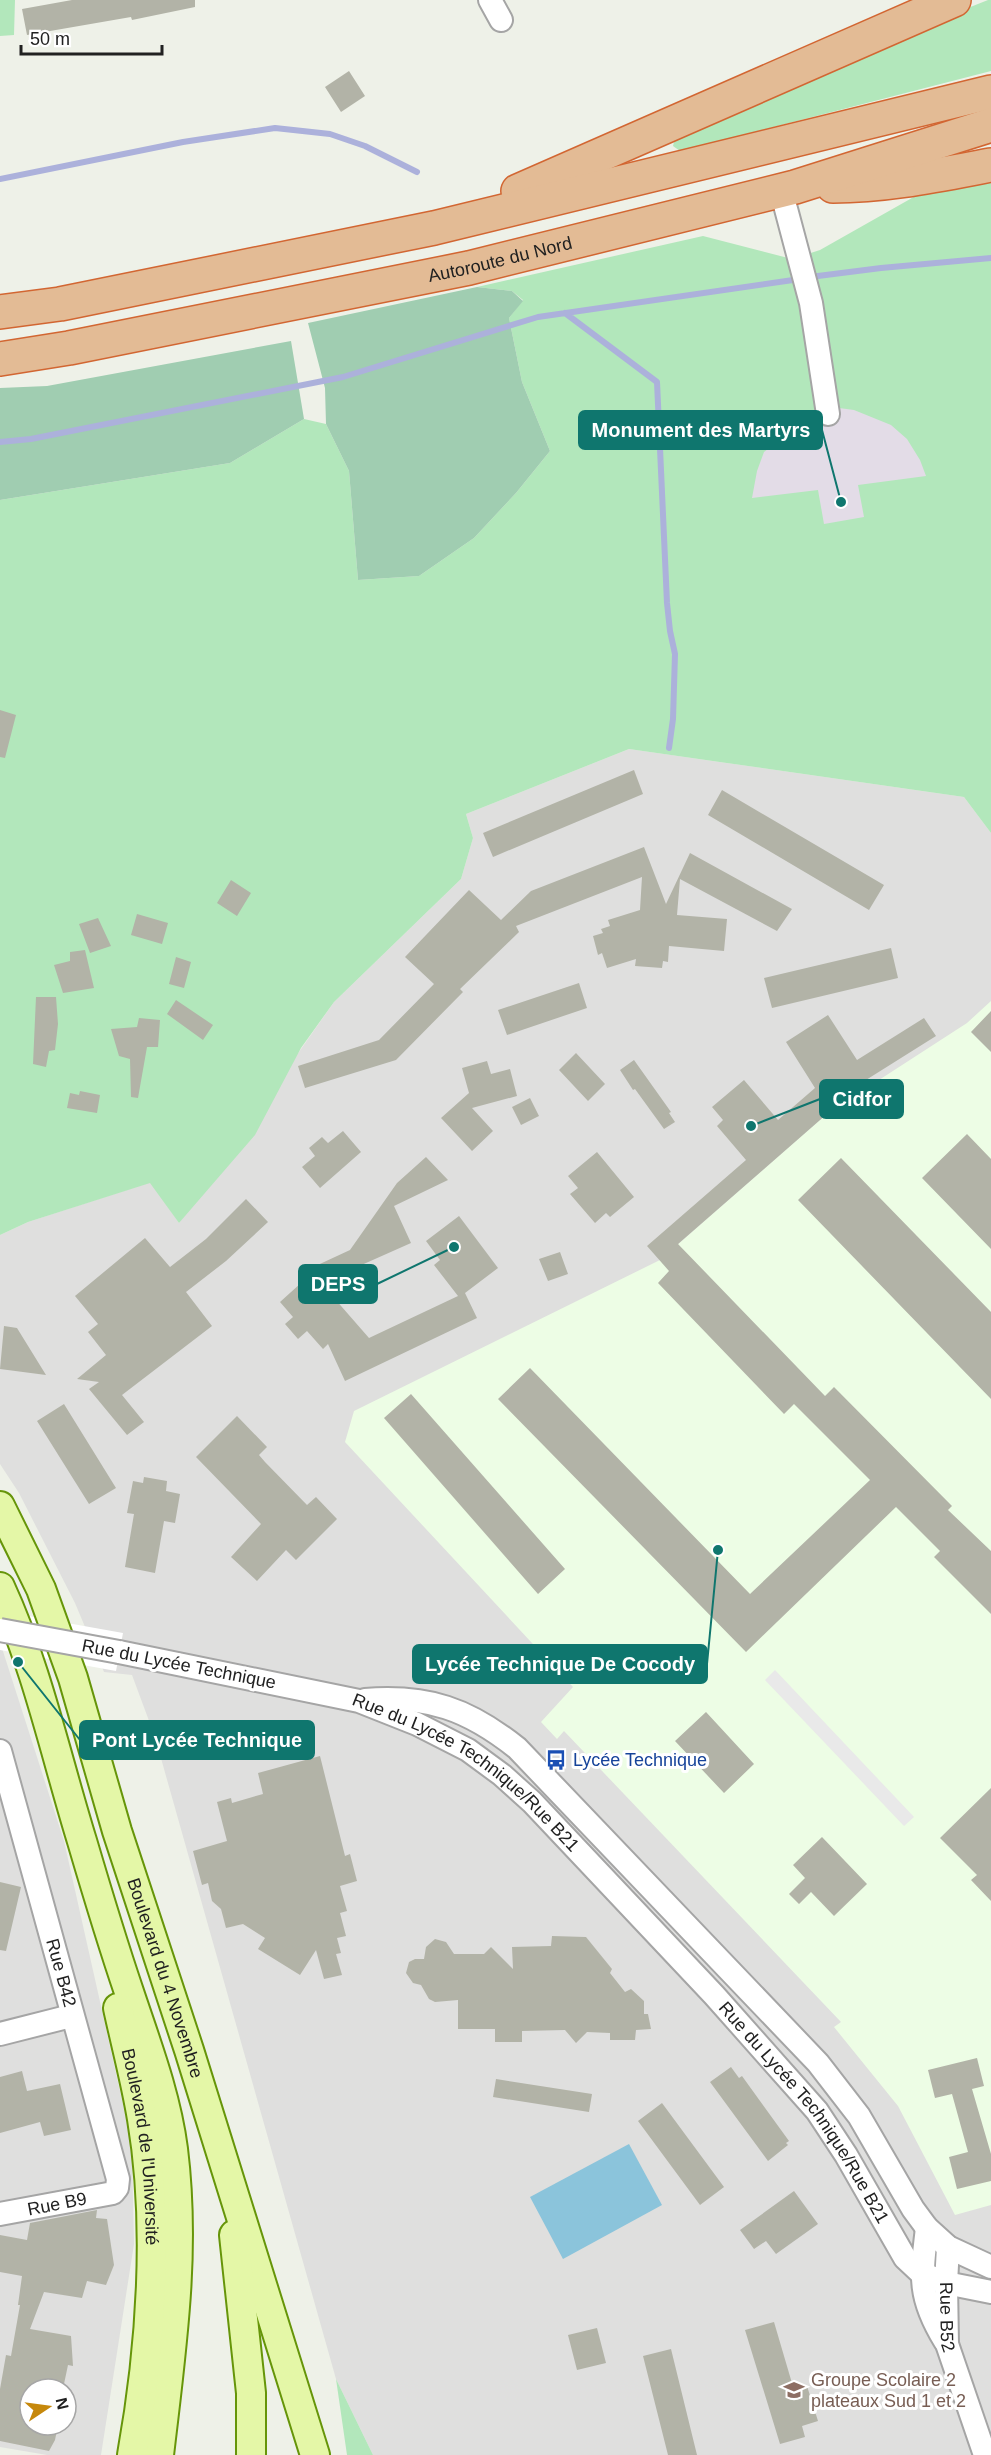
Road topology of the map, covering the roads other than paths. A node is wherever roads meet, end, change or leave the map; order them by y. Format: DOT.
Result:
graph roads {
  1 [pos="490,0"];
  2 [pos="954,0"];
  3 [pos="501,20"];
  4 [pos="991,92"];
  5 [pos="991,125"];
  6 [pos="991,165"];
  7 [pos="788,188"];
  8 [pos="434,228"];
  9 [pos="0,312"];
  10 [pos="0,359"];
  11 [pos="828,414"];
  12 [pos="0,1506"];
  13 [pos="0,1587"];
  14 [pos="0,1630"];
  15 [pos="359,1701"];
  16 [pos="0,1752"];
  17 [pos="82,1842"];
  18 [pos="71,2016"];
  19 [pos="0,2034"];
  20 [pos="189,2050"];
  21 [pos="152,2060"];
  22 [pos="227,2171"];
  23 [pos="113,2193"];
  24 [pos="0,2214"];
  25 [pos="927,2228"];
  26 [pos="948,2247"];
  27 [pos="991,2267"];
  28 [pos="921,2273"];
  29 [pos="946,2283"];
  30 [pos="991,2292"];
  31 [pos="947,2344"];
  32 [pos="132,2455"];
  33 [pos="159,2455"];
  34 [pos="251,2455"];
  35 [pos="315,2455"];
  36 [pos="985,2455"];
  1 -- 3 [label="street"];
  2 -- 8 [label="highway"];
  4 -- 8 [label="highway"];
  5 -- 7 [label="highway, Autoroute du Nord"];
  6 -- 7 [label="highway"];
  7 -- 10 [label="highway, Autoroute du Nord"];
  7 -- 11 [label="street"];
  8 -- 9 [label="highway"];
  12 -- 20 [label="main road, Boulevard du 4 Novembre"];
  13 -- 17 [label="main road, Boulevard du 4 Novembre"];
  14 -- 15 [label="street, Rue du Lycée Technique, bridge"];
  15 -- 25 [label="street, Rue du Lycée Technique/Rue B21"];
  15 -- 28 [label="street, Rue du Lycée Technique/Rue B21"];
  16 -- 18 [label="street, Rue B42"];
  17 -- 21 [label="main road, Boulevard du 4 Novembre"];
  17 -- 32 [label="main road, Boulevard de l'Université"];
  18 -- 19 [label="street"];
  18 -- 23 [label="street, Rue B42"];
  20 -- 21 [label="main road"];
  20 -- 22 [label="main road, Boulevard du 4 Novembre"];
  21 -- 33 [label="main road, Boulevard du 4 Novembre"];
  22 -- 34 [label="main road"];
  22 -- 35 [label="main road, Boulevard du 4 Novembre"];
  23 -- 24 [label="street, Rue B9"];
  25 -- 26 [label="street, Rue du Lycée Technique/Rue B21"];
  25 -- 28 [label="street"];
  26 -- 27 [label="street, Rue du Lycée Technique/Rue B21"];
  26 -- 29 [label="street, Rue B52"];
  28 -- 29 [label="street, Rue du Lycée Technique/Rue B21"];
  28 -- 31 [label="street"];
  29 -- 30 [label="street, Rue du Lycée Technique/Rue B21"];
  29 -- 31 [label="street, Rue B52"];
  31 -- 36 [label="street, Rue B52"];
}
